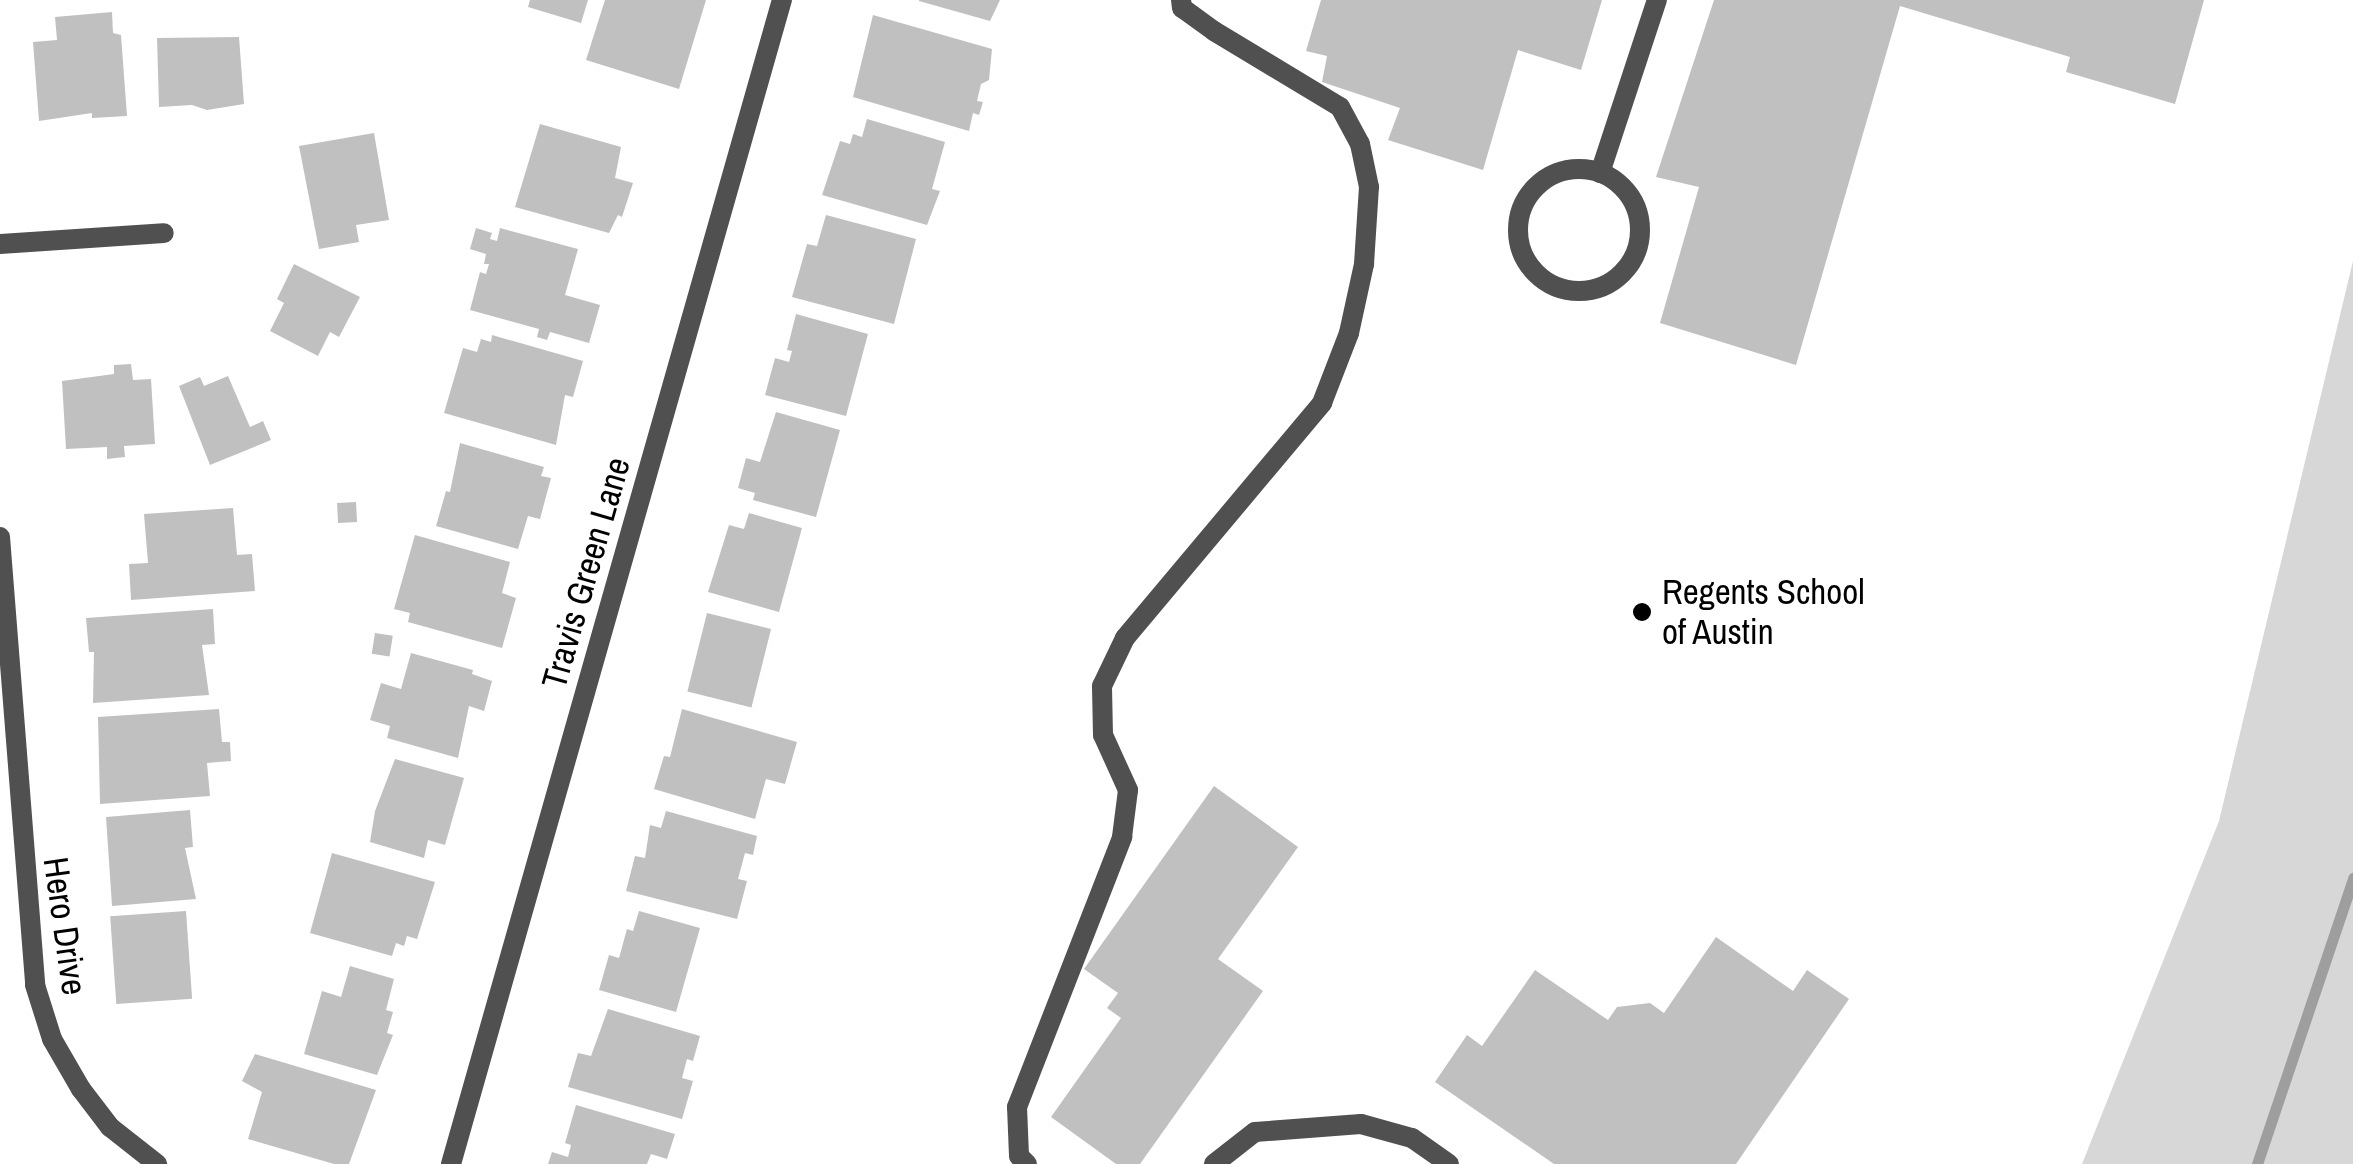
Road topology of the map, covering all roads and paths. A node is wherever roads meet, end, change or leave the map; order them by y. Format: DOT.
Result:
graph roads {
  1 [pos="782,0"];
  2 [pos="1181,0"];
  3 [pos="1657,0"];
  4 [pos="1600,173"];
  5 [pos="164,233"];
  6 [pos="0,244"];
  7 [pos="0,537"];
  8 [pos="157,1164"];
  9 [pos="451,1164"];
  10 [pos="1027,1164"];
  11 [pos="1214,1164"];
  12 [pos="1449,1164"];
  1 -- 9 [label="street, Travis Green Lane"];
  2 -- 10 [label="street"];
  3 -- 4 [label="street"];
  4 -- 4 [label="street"];
  5 -- 6 [label="street"];
  7 -- 8 [label="street, Hero Drive"];
  11 -- 12 [label="street"];
}
